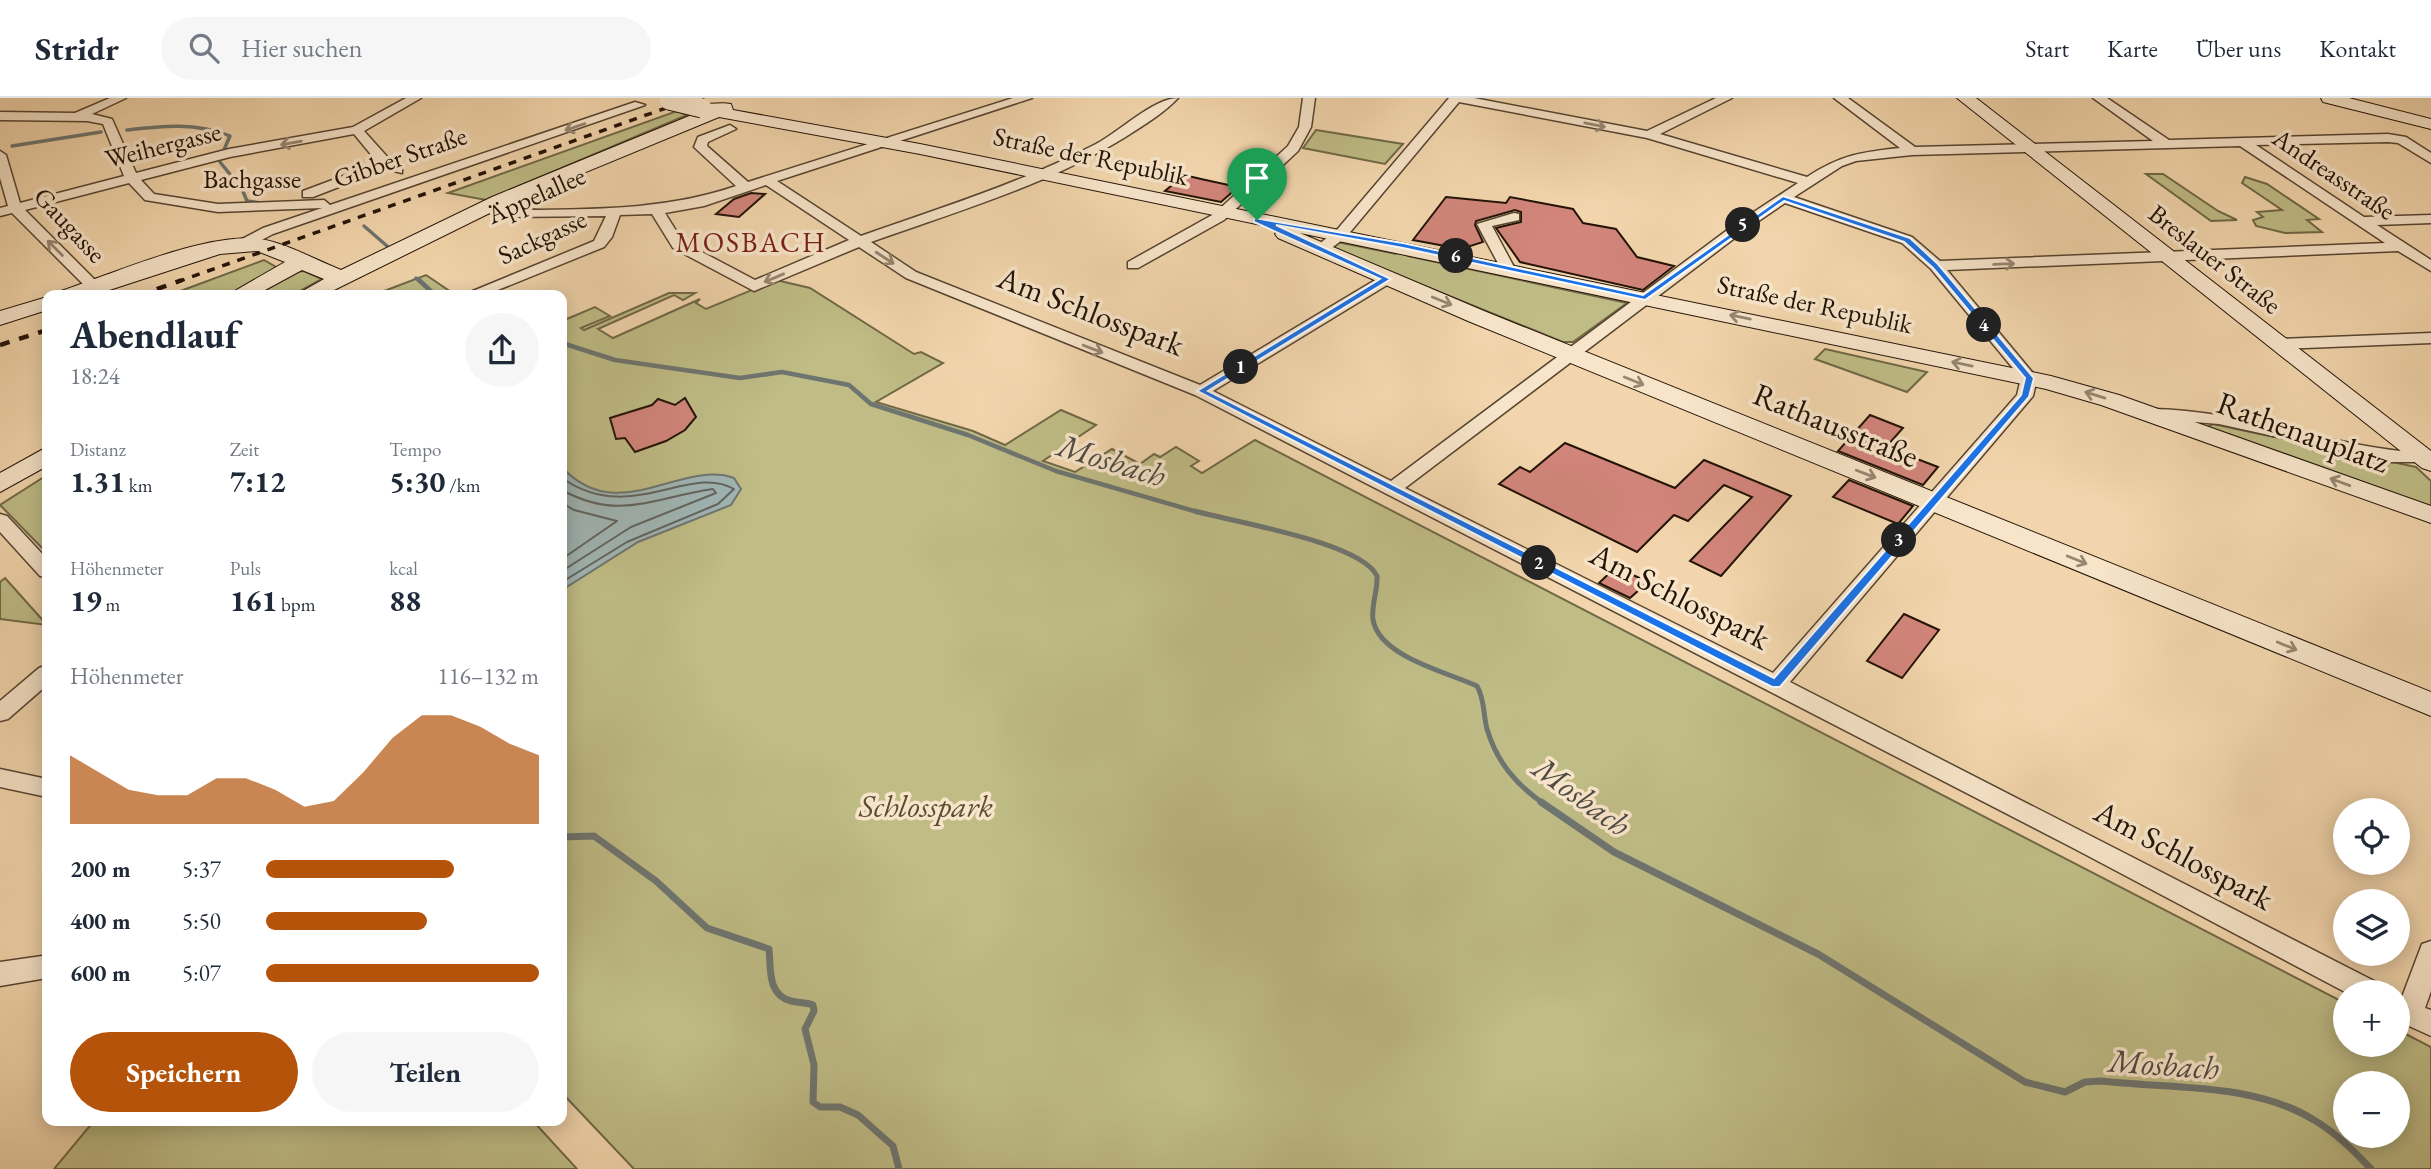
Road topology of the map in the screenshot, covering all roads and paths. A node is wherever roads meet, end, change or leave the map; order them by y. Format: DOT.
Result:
graph roads {
  1 [pos="120,98"];
  2 [pos="415,98"];
  3 [pos="625,98"];
  4 [pos="1026,98"];
  5 [pos="1172,98"];
  6 [pos="1309,98"];
  7 [pos="1456,98"];
  8 [pos="1726,98"];
  9 [pos="1840,98"];
  10 [pos="1965,98"];
  11 [pos="2098,98"];
  12 [pos="2329,98"];
  13 [pos="666,99"];
  14 [pos="1005,100"];
  15 [pos="731,108"];
  16 [pos="0,116"];
  17 [pos="78,116"];
  18 [pos="2431,124"];
  19 [pos="357,130"];
  20 [pos="1648,135"];
  21 [pos="883,141"];
  22 [pos="2245,144"];
  23 [pos="2169,146"];
  24 [pos="2031,150"];
  25 [pos="1912,151"];
  26 [pos="0,155"];
  27 [pos="2431,159"];
  28 [pos="386,164"];
  29 [pos="1043,175"];
  30 [pos="132,178"];
  31 [pos="767,180"];
  32 [pos="416,181"];
  33 [pos="1808,182"];
  34 [pos="745,187"];
  35 [pos="308,194"];
  36 [pos="1783,198"];
  37 [pos="15,208"];
  38 [pos="336,208"];
  39 [pos="492,210"];
  40 [pos="656,210"];
  41 [pos="615,211"];
  42 [pos="0,212"];
  43 [pos="1224,213"];
  44 [pos="1514,218"];
  45 [pos="2431,219"];
  46 [pos="1257,220"];
  47 [pos="2362,221"];
  48 [pos="1341,234"];
  49 [pos="859,242"];
  50 [pos="246,243"];
  51 [pos="2399,247"];
  52 [pos="1321,250"];
  53 [pos="2168,257"];
  54 [pos="301,262"];
  55 [pos="1133,265"];
  56 [pos="1936,266"];
  57 [pos="1507,267"];
  58 [pos="2431,267"];
  59 [pos="341,278"];
  60 [pos="1387,279"];
  61 [pos="95,288"];
  62 [pos="88,290"];
  63 [pos="248,290"];
  64 [pos="317,290"];
  65 [pos="334,290"];
  66 [pos="339,290"];
  67 [pos="484,290"];
  68 [pos="1645,298"];
  69 [pos="42,305"];
  70 [pos="0,318"];
  71 [pos="2431,338"];
  72 [pos="2278,344"];
  73 [pos="1571,355"];
  74 [pos="2029,378"];
  75 [pos="1201,391"];
  76 [pos="2151,414"];
  77 [pos="42,443"];
  78 [pos="42,458"];
  79 [pos="2428,460"];
  80 [pos="0,469"];
  81 [pos="0,484"];
  82 [pos="1392,489"];
  83 [pos="1933,501"];
  84 [pos="2431,514"];
  85 [pos="0,520"];
  86 [pos="42,566"];
  87 [pos="42,677"];
  88 [pos="1776,684"];
  89 [pos="2431,705"];
  90 [pos="0,713"];
  91 [pos="0,778"];
  92 [pos="42,787"];
  93 [pos="2431,952"];
  94 [pos="42,968"];
  95 [pos="0,974"];
  96 [pos="2347,980"];
  97 [pos="2413,1015"];
  1 -- 17 [label="street"];
  2 -- 19 [label="street, Weihergasse"];
  3 -- 32 [label="street, Gibber Straße, one-way"];
  4 -- 14 [label="street"];
  5 -- 29 [label="street"];
  6 -- 43 [label="street"];
  7 -- 20 [label="street, one-way"];
  7 -- 48 [label="street"];
  8 -- 20 [label="street"];
  9 -- 25 [label="street"];
  10 -- 24 [label="street, Breslauer Straße"];
  11 -- 23 [label="street"];
  12 -- 18 [label="street"];
  13 -- 15 [label="street, Straße der Republik, bridge"];
  14 -- 21 [label="street"];
  15 -- 21 [label="street, Straße der Republik"];
  15 -- 34 [label="street"];
  15 -- 39 [label="street, Äppelallee"];
  16 -- 17 [label="street"];
  17 -- 30 [label="street"];
  19 -- 28 [label="street"];
  19 -- 30 [label="street, Weihergasse, one-way"];
  20 -- 33 [label="street"];
  21 -- 29 [label="street, Straße der Republik"];
  21 -- 31 [label="street"];
  22 -- 23 [label="street"];
  22 -- 27 [label="street"];
  22 -- 47 [label="street, Andreasstraße"];
  23 -- 24 [label="street"];
  24 -- 25 [label="street"];
  24 -- 53 [label="street, Breslauer Straße"];
  25 -- 33 [label="street"];
  26 -- 37 [label="street, Gaugasse"];
  28 -- 32 [label="street"];
  28 -- 35 [label="street"];
  29 -- 43 [label="street, Straße der Republik"];
  29 -- 49 [label="street"];
  30 -- 37 [label="street, Weihergasse"];
  30 -- 38 [label="street, Bachgasse"];
  31 -- 34 [label="street"];
  31 -- 49 [label="street, Am Schlosspark"];
  32 -- 38 [label="street, Gibber Straße"];
  33 -- 36 [label="street"];
  34 -- 40 [label="street"];
  36 -- 56 [label="street"];
  36 -- 68 [label="street"];
  37 -- 42 [label="street, Weihergasse"];
  61 -- 37 [label="street, Gaugasse, one-way"];
  38 -- 50 [label="street, Gibber Straße"];
  39 -- 41 [label="street"];
  39 -- 59 [label="street, Äppelallee"];
  39 -- 66 [label="street, Äppelallee"];
  40 -- 41 [label="street"];
  49 -- 40 [label="street, one-way"];
  41 -- 67 [label="street, Sackgasse"];
  43 -- 46 [label="street, Straße der Republik"];
  43 -- 55 [label="street"];
  44 -- 57 [label="street"];
  45 -- 47 [label="street"];
  46 -- 48 [label="street, Straße der Republik"];
  46 -- 52 [label="street, Rathausstraße"];
  47 -- 51 [label="street, Andreasstraße"];
  48 -- 52 [label="street"];
  48 -- 57 [label="street, Straße der Republik"];
  49 -- 75 [label="street, Am Schlosspark, one-way"];
  50 -- 54 [label="street, Gibber Straße"];
  50 -- 61 [label="street, Gibber Straße"];
  51 -- 53 [label="street"];
  51 -- 58 [label="street, Andreasstraße"];
  52 -- 60 [label="street, Rathausstraße"];
  56 -- 53 [label="street, one-way"];
  53 -- 72 [label="street, Breslauer Straße"];
  54 -- 59 [label="street, Gibber Straße"];
  54 -- 63 [label="street"];
  56 -- 74 [label="street"];
  57 -- 68 [label="street, Straße der Republik"];
  59 -- 64 [label="street, Äppelallee"];
  59 -- 65 [label="street"];
  60 -- 73 [label="street, Rathausstraße, one-way"];
  60 -- 75 [label="street"];
  61 -- 62 [label="street, Gibber Straße"];
  68 -- 73 [label="street"];
  74 -- 68 [label="street, Straße der Republik, one-way"];
  69 -- 70 [label="street"];
  71 -- 72 [label="street"];
  72 -- 79 [label="street, Breslauer Straße"];
  73 -- 82 [label="street"];
  73 -- 83 [label="street, Rathausstraße, one-way"];
  76 -- 74 [label="street, Rathenauplatz, one-way"];
  74 -- 83 [label="street"];
  75 -- 82 [label="street, Am Schlosspark"];
  76 -- 79 [label="street, Rathenauplatz"];
  84 -- 76 [label="street, Rathenauplatz, one-way"];
  77 -- 80 [label="street"];
  78 -- 81 [label="street"];
  82 -- 88 [label="street, Am Schlosspark"];
  83 -- 88 [label="street"];
  83 -- 89 [label="street, Rathausstraße, one-way"];
  85 -- 86 [label="street"];
  87 -- 90 [label="street"];
  88 -- 96 [label="street, Am Schlosspark"];
  91 -- 92 [label="street"];
  93 -- 97 [label="street"];
  94 -- 95 [label="street"];
}
